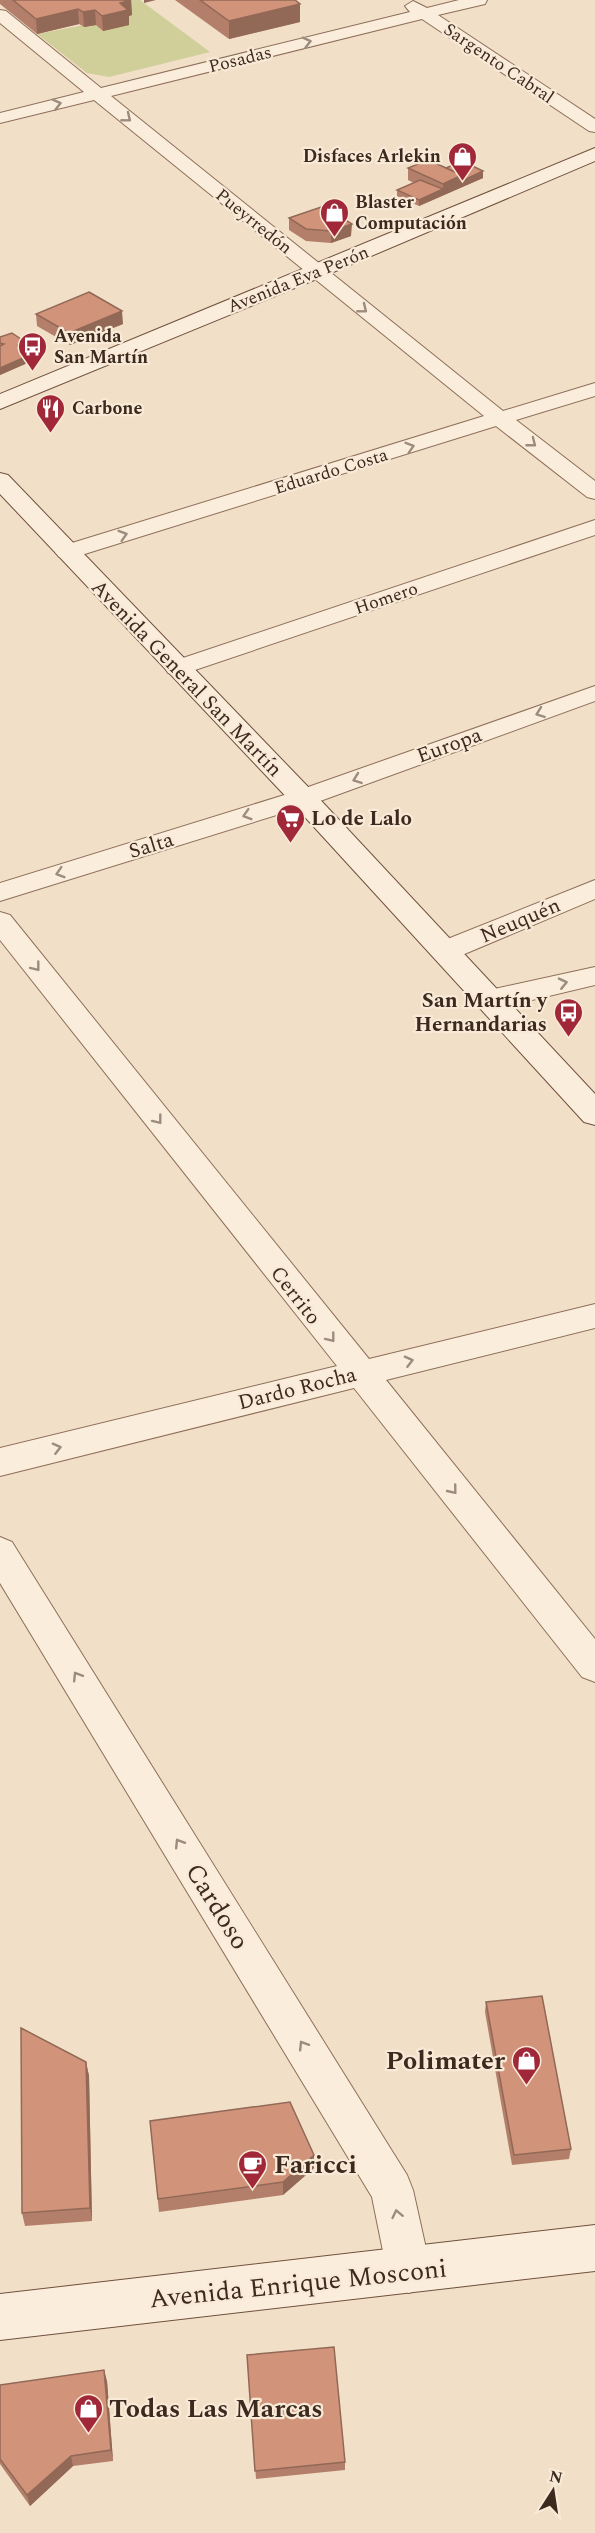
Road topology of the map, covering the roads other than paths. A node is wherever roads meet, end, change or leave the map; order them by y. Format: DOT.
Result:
graph roads {
  1 [pos="404,0"];
  2 [pos="479,0"];
  3 [pos="424,14"];
  4 [pos="0,15"];
  5 [pos="97,94"];
  6 [pos="0,118"];
  7 [pos="595,127"];
  8 [pos="595,154"];
  9 [pos="317,272"];
  10 [pos="595,389"];
  11 [pos="0,402"];
  12 [pos="500,419"];
  13 [pos="0,480"];
  14 [pos="595,492"];
  15 [pos="595,527"];
  16 [pos="67,552"];
  17 [pos="177,668"];
  18 [pos="595,693"];
  19 [pos="303,798"];
  20 [pos="595,889"];
  21 [pos="0,892"];
  22 [pos="0,921"];
  23 [pos="446,951"];
  24 [pos="595,976"];
  25 [pos="489,1000"];
  26 [pos="595,1114"];
  27 [pos="595,1316"];
  28 [pos="358,1373"];
  29 [pos="0,1462"];
  30 [pos="0,1552"];
  31 [pos="595,1666"];
  32 [pos="595,2248"];
  33 [pos="409,2271"];
  34 [pos="0,2317"];
  1 -- 3 [label="street, Sargento Cabral"];
  2 -- 3 [label="street, Posadas"];
  5 -- 3 [label="street, Posadas, one-way"];
  3 -- 7 [label="street, Sargento Cabral"];
  4 -- 5 [label="street, Pueyrredón"];
  6 -- 5 [label="street, Posadas, one-way"];
  5 -- 9 [label="street, Pueyrredón, one-way"];
  8 -- 9 [label="main road, Avenida Eva Perón"];
  9 -- 11 [label="main road, Avenida Eva Perón"];
  9 -- 12 [label="street, Pueyrredón, one-way"];
  10 -- 12 [label="street, Eduardo Costa"];
  12 -- 14 [label="street, Pueyrredón, one-way"];
  16 -- 12 [label="street, Eduardo Costa, one-way"];
  13 -- 16 [label="main road, Avenida General San Martín"];
  15 -- 17 [label="street, Homero"];
  16 -- 17 [label="main road, Avenida General San Martín"];
  17 -- 19 [label="main road, Avenida General San Martín"];
  18 -- 19 [label="street, Europa, one-way"];
  19 -- 21 [label="street, Salta, one-way"];
  19 -- 23 [label="main road, Avenida General San Martín"];
  20 -- 23 [label="street, Neuquén"];
  22 -- 28 [label="street, Cerrito, one-way"];
  23 -- 25 [label="main road, Avenida General San Martín"];
  25 -- 24 [label="street, one-way"];
  25 -- 26 [label="main road, Avenida General San Martín"];
  28 -- 27 [label="street, Dardo Rocha, one-way"];
  29 -- 28 [label="street, Dardo Rocha, one-way"];
  28 -- 31 [label="street, Cerrito, one-way"];
  33 -- 30 [label="street, Cardoso, one-way"];
  32 -- 33 [label="main road, Avenida Enrique Mosconi"];
  33 -- 34 [label="main road, Avenida Enrique Mosconi"];
}
